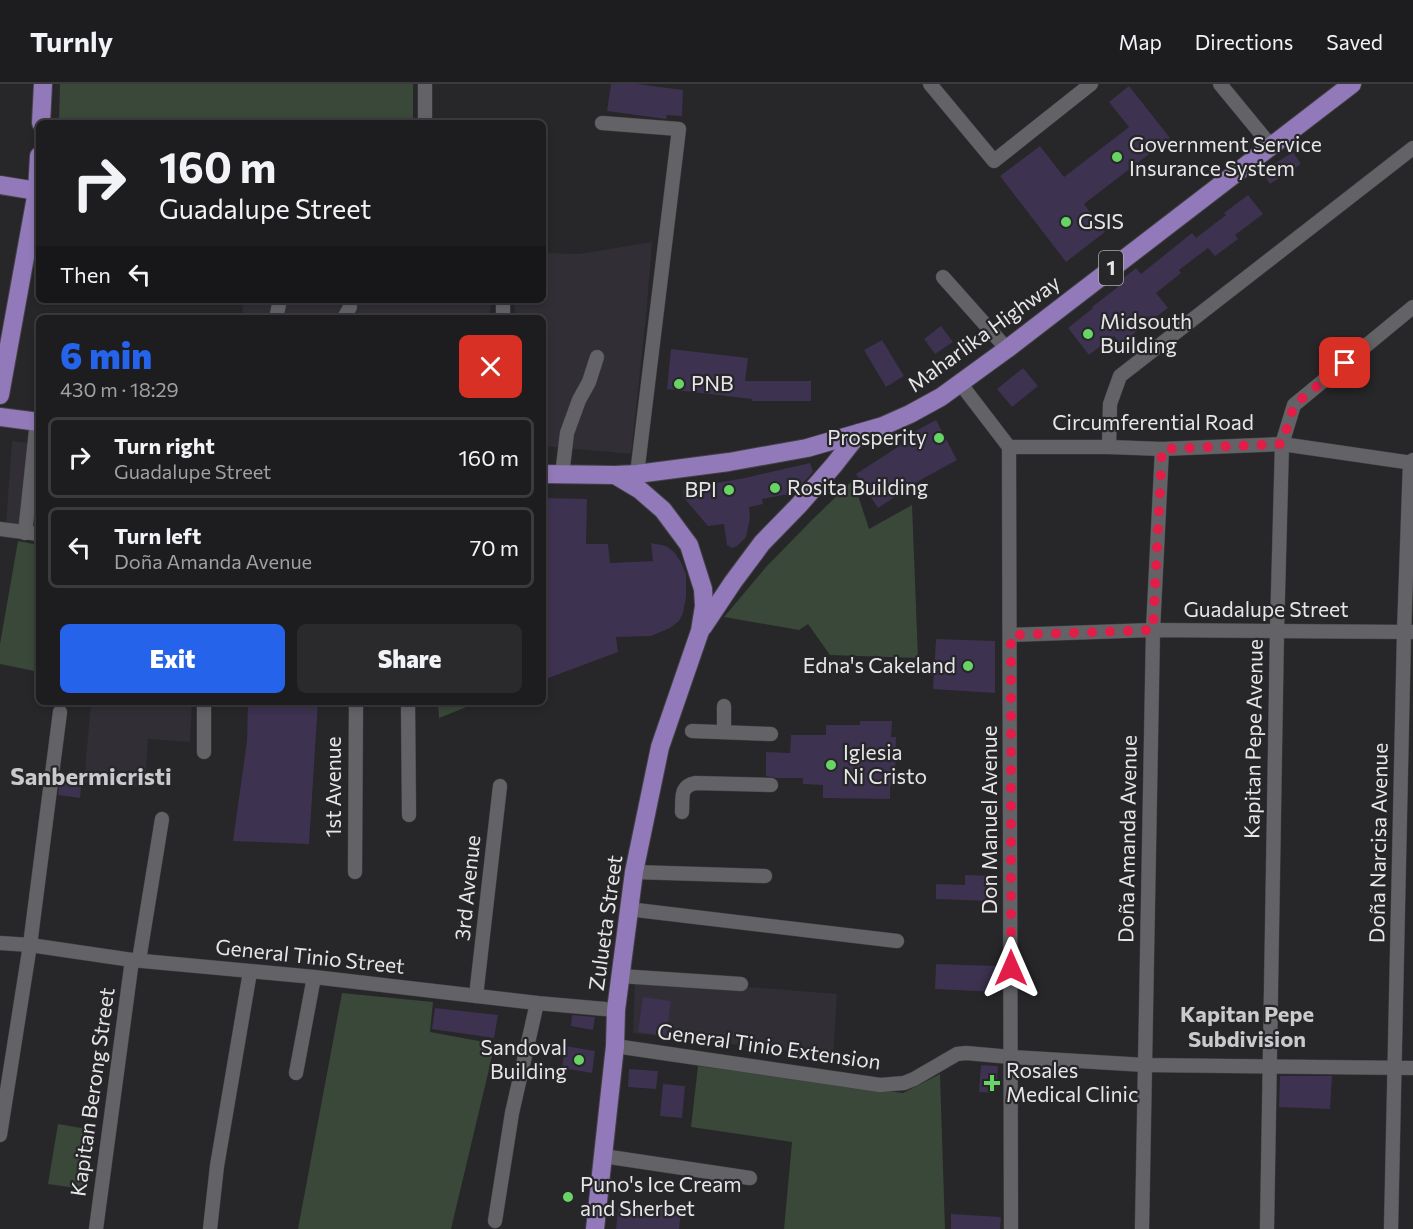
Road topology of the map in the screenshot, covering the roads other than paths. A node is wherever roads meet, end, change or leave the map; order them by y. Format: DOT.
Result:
graph roads {
  1 [pos="43,84"];
  2 [pos="425,84"];
  3 [pos="930,84"];
  4 [pos="1091,84"];
  5 [pos="1220,84"];
  6 [pos="1352,84"];
  7 [pos="41,120"];
  8 [pos="425,120"];
  9 [pos="602,123"];
  10 [pos="1271,146"];
  11 [pos="1413,148"];
  12 [pos="0,185"];
  13 [pos="36,190"];
  14 [pos="36,196"];
  15 [pos="943,277"];
  16 [pos="1413,308"];
  17 [pos="1007,349"];
  18 [pos="597,357"];
  19 [pos="960,383"];
  20 [pos="0,395"];
  21 [pos="0,417"];
  22 [pos="36,422"];
  23 [pos="859,433"];
  24 [pos="1282,444"];
  25 [pos="1009,447"];
  26 [pos="1109,447"];
  27 [pos="1162,449"];
  28 [pos="36,459"];
  29 [pos="1412,462"];
  30 [pos="546,474"];
  31 [pos="637,474"];
  32 [pos="562,475"];
  33 [pos="615,476"];
  34 [pos="0,529"];
  35 [pos="32,533"];
  36 [pos="1153,630"];
  37 [pos="700,631"];
  38 [pos="1277,631"];
  39 [pos="1409,632"];
  40 [pos="1011,635"];
  41 [pos="204,705"];
  42 [pos="356,705"];
  43 [pos="408,705"];
  44 [pos="724,706"];
  45 [pos="60,712"];
  46 [pos="692,731"];
  47 [pos="724,732"];
  48 [pos="771,734"];
  49 [pos="204,752"];
  50 [pos="771,785"];
  51 [pos="500,786"];
  52 [pos="682,812"];
  53 [pos="409,815"];
  54 [pos="162,819"];
  55 [pos="355,872"];
  56 [pos="634,872"];
  57 [pos="765,876"];
  58 [pos="628,909"];
  59 [pos="897,940"];
  60 [pos="0,943"];
  61 [pos="30,945"];
  62 [pos="136,960"];
  63 [pos="250,972"];
  64 [pos="620,976"];
  65 [pos="314,977"];
  66 [pos="741,984"];
  67 [pos="477,996"];
  68 [pos="537,1003"];
  69 [pos="616,1010"];
  70 [pos="615,1046"];
  71 [pos="1011,1057"];
  72 [pos="1145,1065"];
  73 [pos="1270,1067"];
  74 [pos="1394,1068"];
  75 [pos="1413,1068"];
  76 [pos="296,1073"];
  77 [pos="0,1135"];
  78 [pos="603,1156"];
  79 [pos="750,1178"];
  80 [pos="495,1221"];
  81 [pos="96,1229"];
  82 [pos="210,1229"];
  83 [pos="594,1229"];
  84 [pos="1011,1229"];
  85 [pos="1142,1229"];
  86 [pos="1267,1229"];
  87 [pos="1391,1229"];
  1 -- 7 [label="main road"];
  2 -- 8 [label="street"];
  3 -- 4 [label="street"];
  5 -- 10 [label="street"];
  6 -- 10 [label="main road, Maharlika Highway / 1"];
  9 -- 31 [label="street"];
  10 -- 17 [label="main road, Maharlika Highway / 1"];
  11 -- 26 [label="street"];
  12 -- 13 [label="main road"];
  14 -- 20 [label="main road"];
  15 -- 17 [label="street"];
  16 -- 24 [label="street, Kapitan Pepe Avenue"];
  17 -- 19 [label="main road, Maharlika Highway / 1"];
  18 -- 32 [label="street"];
  19 -- 23 [label="main road, Maharlika Highway / 1"];
  19 -- 25 [label="street"];
  21 -- 22 [label="main road"];
  23 -- 31 [label="main road, Maharlika Highway / 1"];
  23 -- 37 [label="main road, Zulueta Street"];
  24 -- 27 [label="street, Circumferential Road"];
  24 -- 29 [label="street, Circumferential Road"];
  24 -- 38 [label="street, Kapitan Pepe Avenue"];
  25 -- 26 [label="street, Circumferential Road"];
  25 -- 40 [label="street, Don Manuel Avenue"];
  26 -- 27 [label="street, Circumferential Road"];
  27 -- 36 [label="street, Doña Amanda Avenue"];
  28 -- 35 [label="street"];
  29 -- 39 [label="street, Doña Narcisa Avenue"];
  30 -- 32 [label="main road, Maharlika Highway / 1"];
  31 -- 33 [label="main road, Maharlika Highway / 1"];
  32 -- 33 [label="main road, Maharlika Highway / 1"];
  33 -- 37 [label="main road, Zulueta Street"];
  34 -- 35 [label="street"];
  36 -- 38 [label="street, Guadalupe Street"];
  36 -- 40 [label="street, Guadalupe Street"];
  36 -- 72 [label="street, Doña Amanda Avenue"];
  37 -- 56 [label="main road, Zulueta Street"];
  38 -- 39 [label="street, Guadalupe Street"];
  38 -- 73 [label="street, Kapitan Pepe Avenue"];
  39 -- 74 [label="street, Doña Narcisa Avenue"];
  40 -- 71 [label="street, Don Manuel Avenue"];
  41 -- 49 [label="street"];
  42 -- 55 [label="street, 1st Avenue"];
  43 -- 53 [label="street"];
  44 -- 47 [label="street"];
  45 -- 61 [label="street"];
  46 -- 47 [label="street"];
  47 -- 48 [label="street"];
  50 -- 52 [label="street"];
  51 -- 67 [label="street, 3rd Avenue"];
  54 -- 62 [label="street, Kapitan Berong Street"];
  56 -- 57 [label="street"];
  56 -- 58 [label="main road, Zulueta Street"];
  58 -- 59 [label="street"];
  58 -- 64 [label="main road, Zulueta Street"];
  60 -- 61 [label="street, General Tinio Street"];
  61 -- 62 [label="street, General Tinio Street"];
  61 -- 77 [label="street"];
  62 -- 63 [label="street, General Tinio Street"];
  62 -- 81 [label="street, Kapitan Berong Street"];
  63 -- 65 [label="street, General Tinio Street"];
  63 -- 82 [label="street"];
  64 -- 66 [label="street"];
  64 -- 69 [label="main road, Zulueta Street"];
  65 -- 67 [label="street, General Tinio Street"];
  65 -- 76 [label="street"];
  67 -- 68 [label="street, General Tinio Street"];
  68 -- 69 [label="street, General Tinio Street"];
  68 -- 80 [label="street"];
  69 -- 70 [label="main road, Zulueta Street"];
  70 -- 71 [label="street, General Tinio Extension"];
  70 -- 78 [label="main road, Zulueta Street"];
  71 -- 72 [label="street, General Tinio Extension"];
  71 -- 84 [label="street, Don Manuel Avenue"];
  72 -- 73 [label="street, General Tinio Extension"];
  72 -- 85 [label="street, Doña Amanda Avenue"];
  73 -- 74 [label="street, General Tinio Extension"];
  73 -- 86 [label="street, Kapitan Pepe Avenue"];
  74 -- 75 [label="street, General Tinio Extension"];
  74 -- 87 [label="street, Doña Narcisa Avenue"];
  78 -- 79 [label="street"];
  78 -- 83 [label="main road, Zulueta Street"];
}
